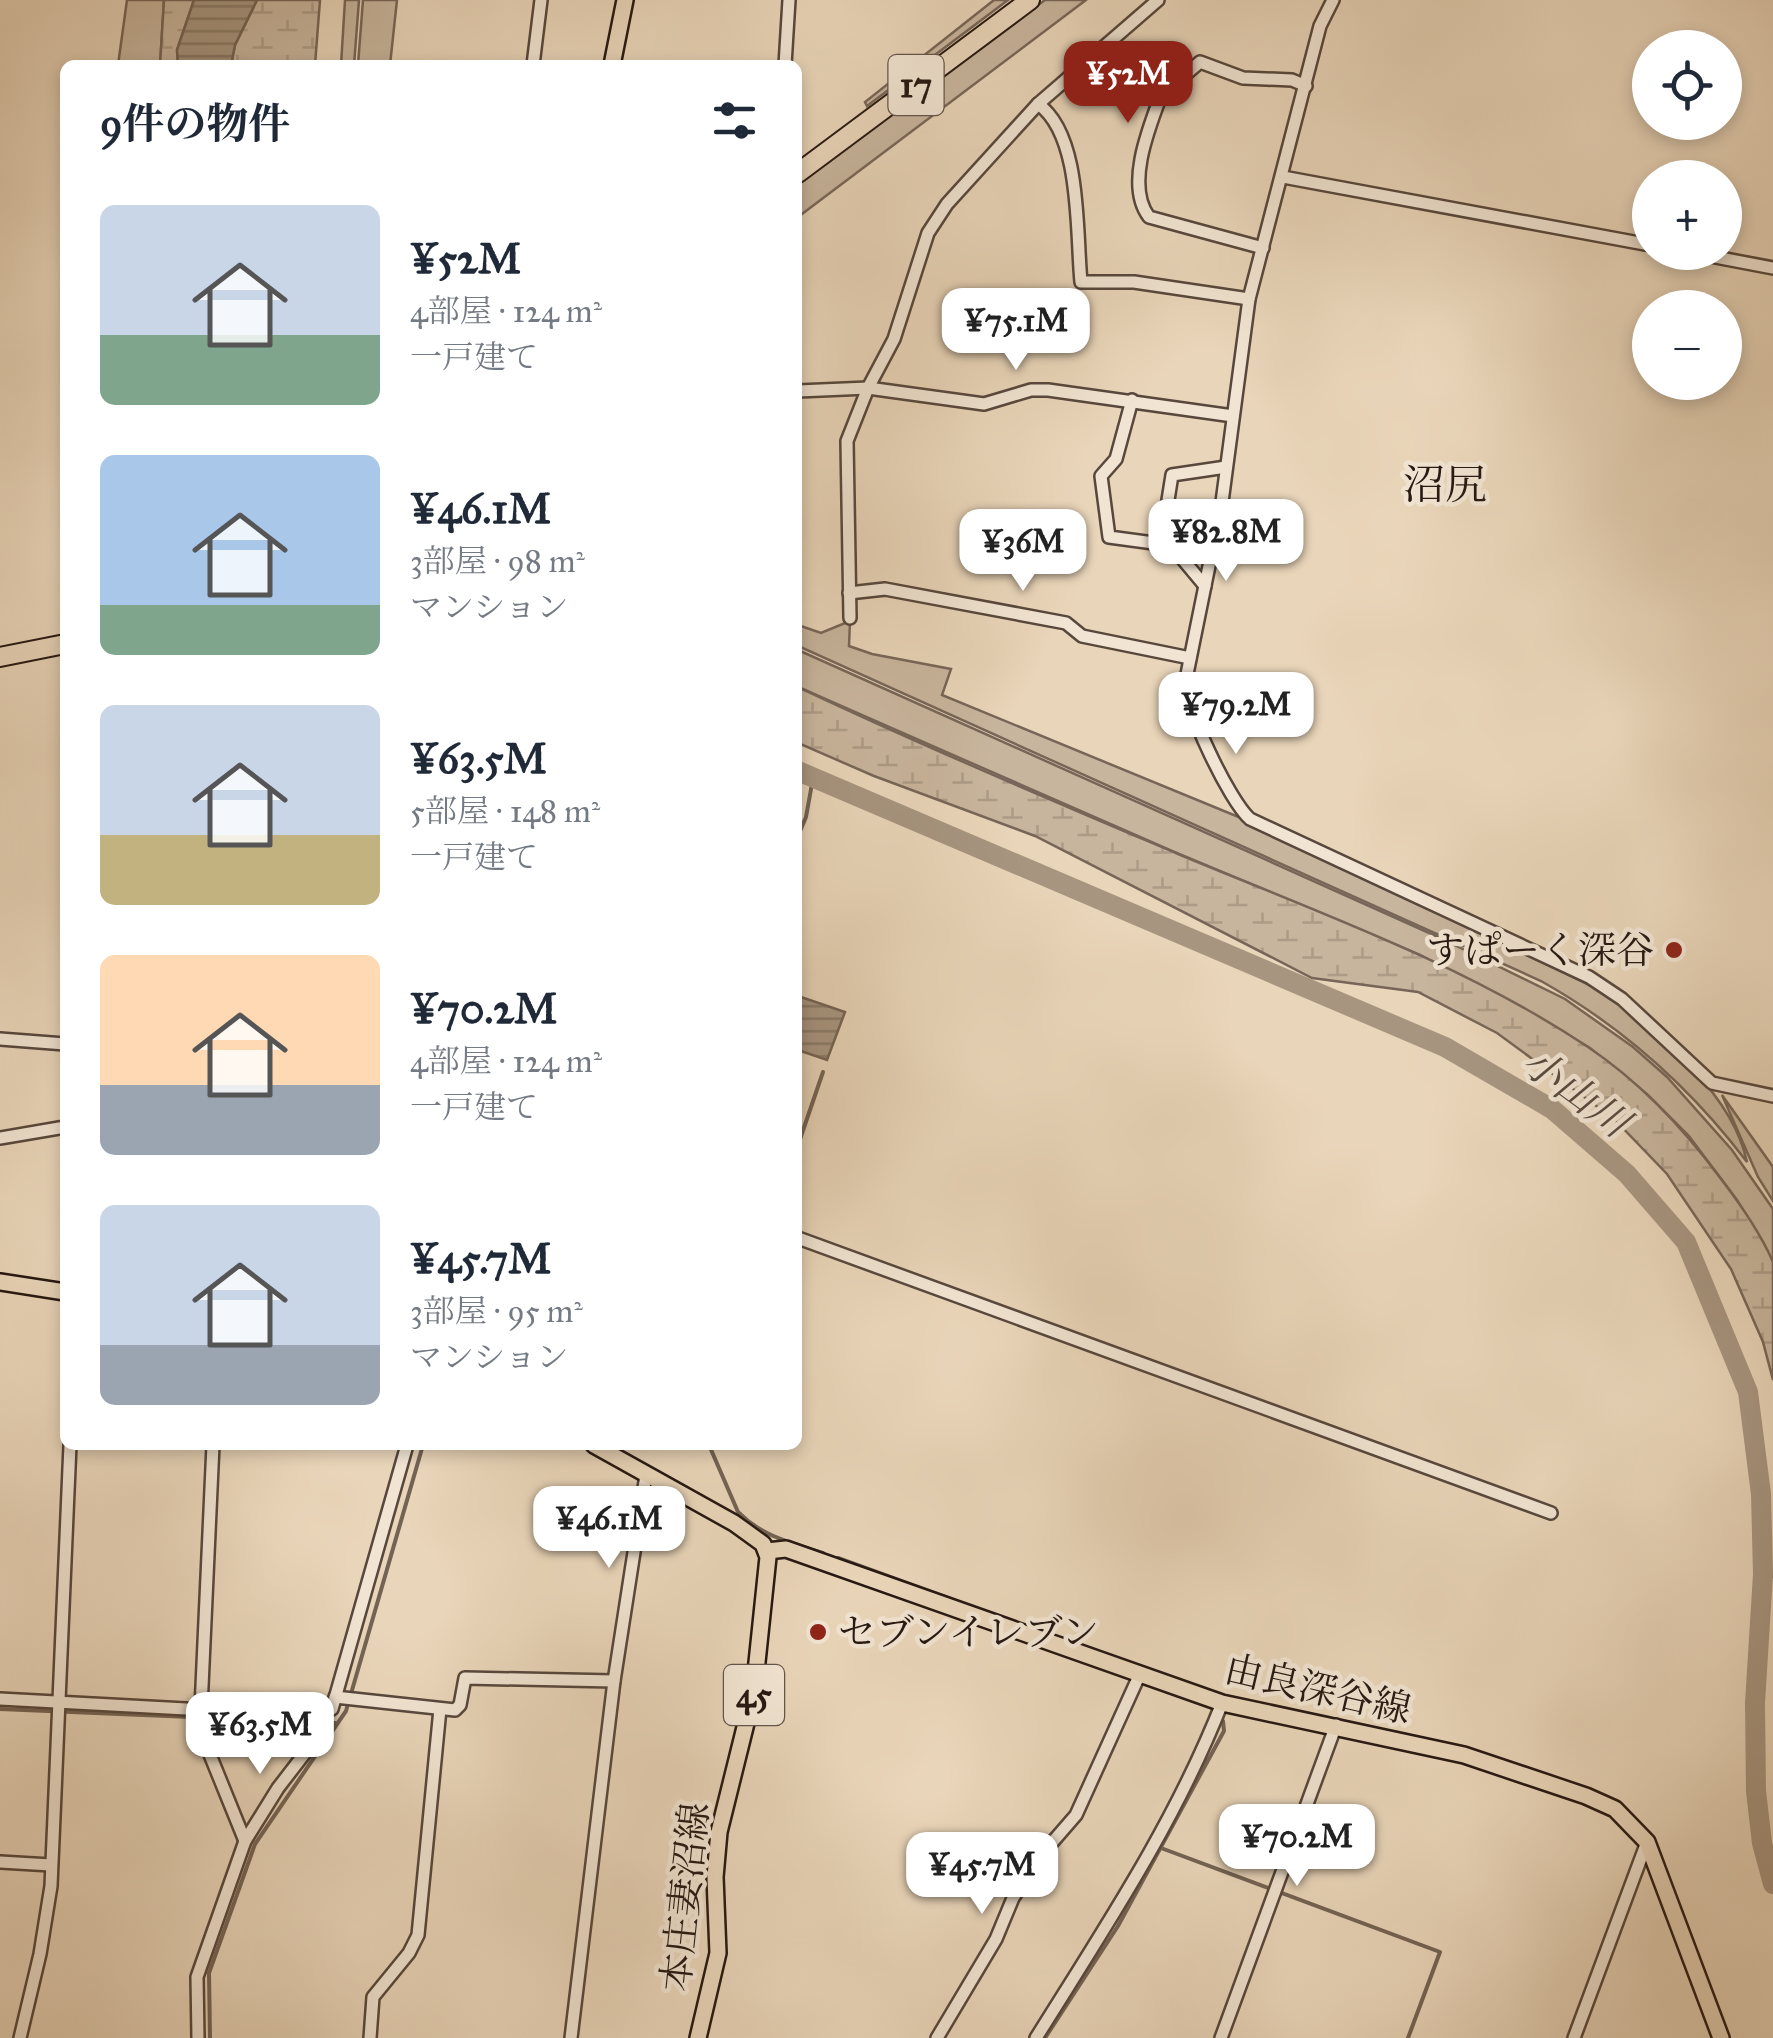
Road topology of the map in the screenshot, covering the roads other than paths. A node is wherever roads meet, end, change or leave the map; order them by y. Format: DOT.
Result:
graph roads {
  1 [pos="541,0"];
  2 [pos="625,0"];
  3 [pos="789,0"];
  4 [pos="1030,0"];
  5 [pos="1158,0"];
  6 [pos="1333,0"];
  7 [pos="534,60"];
  8 [pos="613,60"];
  9 [pos="785,60"];
  10 [pos="1306,86"];
  11 [pos="1038,104"];
  12 [pos="802,171"];
  13 [pos="1283,177"];
  14 [pos="1632,242"];
  15 [pos="1263,248"];
  16 [pos="1742,262"];
  17 [pos="1773,268"];
  18 [pos="1249,299"];
  19 [pos="868,388"];
  20 [pos="802,390"];
  21 [pos="1132,400"];
  22 [pos="1233,416"];
  23 [pos="1226,467"];
  24 [pos="1162,544"];
  25 [pos="1205,586"];
  26 [pos="849,594"];
  27 [pos="850,618"];
  28 [pos="60,645"];
  29 [pos="0,657"];
  30 [pos="1190,658"];
  31 [pos="0,1039"];
  32 [pos="60,1044"];
  33 [pos="1773,1096"];
  34 [pos="60,1128"];
  35 [pos="0,1138"];
  36 [pos="802,1239"];
  37 [pos="0,1282"];
  38 [pos="60,1291"];
  39 [pos="70,1450"];
  40 [pos="213,1450"];
  41 [pos="407,1450"];
  42 [pos="603,1450"];
  43 [pos="646,1475"];
  44 [pos="1551,1512"];
  45 [pos="767,1551"];
  46 [pos="1139,1676"];
  47 [pos="614,1681"];
  48 [pos="335,1697"];
  49 [pos="0,1699"];
  50 [pos="1222,1703"];
  51 [pos="58,1704"];
  52 [pos="440,1709"];
  53 [pos="200,1710"];
  54 [pos="319,1720"];
  55 [pos="1336,1725"];
  56 [pos="245,1841"];
  57 [pos="1648,1842"];
  58 [pos="0,1862"];
  59 [pos="51,1864"];
  60 [pos="20,2038"];
  61 [pos="198,2038"];
  62 [pos="370,2038"];
  63 [pos="571,2038"];
  64 [pos="698,2038"];
  65 [pos="938,2038"];
  66 [pos="1036,2038"];
  67 [pos="1221,2038"];
  68 [pos="1574,2038"];
  69 [pos="1721,2038"];
  1 -- 7 [label="street"];
  2 -- 8 [label="main road"];
  3 -- 9 [label="street"];
  4 -- 12 [label="highway, 17"];
  5 -- 11 [label="street"];
  6 -- 10 [label="street"];
  10 -- 13 [label="street"];
  10 -- 15 [label="street"];
  11 -- 18 [label="street"];
  11 -- 19 [label="street"];
  13 -- 14 [label="street"];
  13 -- 15 [label="street"];
  15 -- 18 [label="street"];
  16 -- 17 [label="street"];
  18 -- 22 [label="street"];
  19 -- 20 [label="street"];
  19 -- 21 [label="street"];
  19 -- 26 [label="street"];
  21 -- 22 [label="street"];
  21 -- 24 [label="street"];
  22 -- 23 [label="street"];
  23 -- 24 [label="street"];
  23 -- 25 [label="street"];
  24 -- 25 [label="street"];
  25 -- 30 [label="street"];
  26 -- 27 [label="street"];
  26 -- 30 [label="street"];
  28 -- 29 [label="highway"];
  30 -- 33 [label="street"];
  31 -- 32 [label="street"];
  34 -- 35 [label="street"];
  36 -- 44 [label="street"];
  37 -- 38 [label="main road"];
  39 -- 51 [label="street"];
  40 -- 53 [label="street"];
  41 -- 48 [label="street"];
  42 -- 43 [label="main road"];
  43 -- 45 [label="main road"];
  43 -- 47 [label="street"];
  45 -- 46 [label="main road, 由良深谷線"];
  45 -- 64 [label="main road, 本庄妻沼線 / 45"];
  46 -- 50 [label="main road, 由良深谷線"];
  46 -- 65 [label="street"];
  47 -- 52 [label="street"];
  47 -- 63 [label="street"];
  48 -- 52 [label="street"];
  48 -- 54 [label="street"];
  49 -- 51 [label="street"];
  50 -- 55 [label="main road, 由良深谷線"];
  50 -- 66 [label="street"];
  51 -- 53 [label="street"];
  51 -- 59 [label="street"];
  52 -- 62 [label="street"];
  53 -- 54 [label="street"];
  53 -- 56 [label="street"];
  54 -- 56 [label="street"];
  55 -- 57 [label="main road, 由良深谷線"];
  55 -- 67 [label="street"];
  56 -- 61 [label="street"];
  57 -- 68 [label="street"];
  57 -- 69 [label="main road, 由良深谷線"];
  58 -- 59 [label="street"];
  59 -- 60 [label="street"];
}
